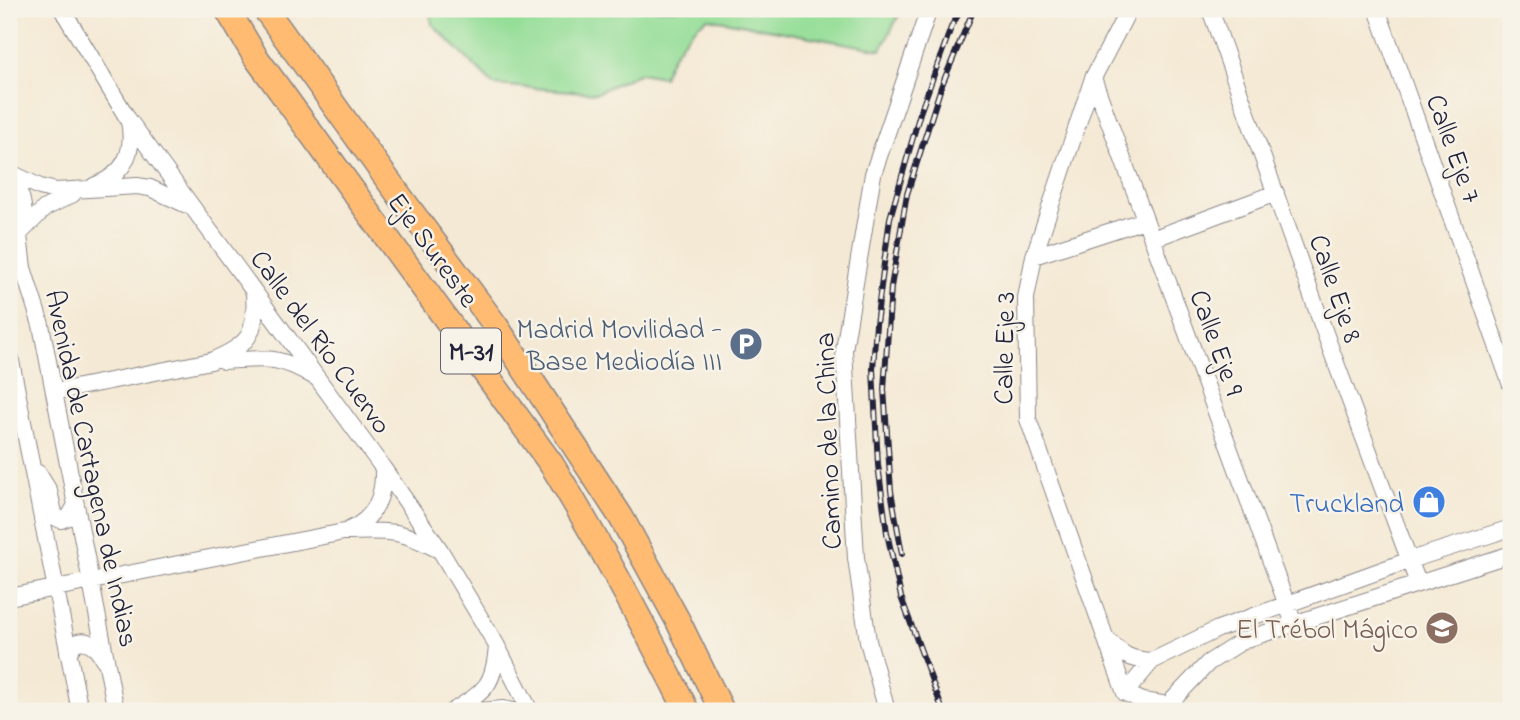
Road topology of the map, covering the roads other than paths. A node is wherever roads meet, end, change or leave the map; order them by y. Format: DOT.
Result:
graph roads {
  1 [pos="62,9"];
  2 [pos="227,9"];
  3 [pos="265,9"];
  4 [pos="929,9"];
  5 [pos="1129,9"];
  6 [pos="1210,9"];
  7 [pos="1377,9"];
  8 [pos="1093,78"];
  9 [pos="128,119"];
  10 [pos="9,174"];
  11 [pos="81,190"];
  12 [pos="1276,193"];
  13 [pos="193,209"];
  14 [pos="1145,220"];
  15 [pos="20,234"];
  16 [pos="1152,239"];
  17 [pos="9,250"];
  18 [pos="1034,256"];
  19 [pos="254,293"];
  20 [pos="9,351"];
  21 [pos="211,361"];
  22 [pos="319,381"];
  23 [pos="1511,385"];
  24 [pos="54,392"];
  25 [pos="13,399"];
  26 [pos="32,462"];
  27 [pos="383,468"];
  28 [pos="76,505"];
  29 [pos="1511,528"];
  30 [pos="344,532"];
  31 [pos="440,550"];
  32 [pos="1511,554"];
  33 [pos="1410,561"];
  34 [pos="91,580"];
  35 [pos="1418,583"];
  36 [pos="55,588"];
  37 [pos="9,597"];
  38 [pos="1286,606"];
  39 [pos="1294,624"];
  40 [pos="1104,636"];
  41 [pos="497,646"];
  42 [pos="68,653"];
  43 [pos="1152,661"];
  44 [pos="108,665"];
  45 [pos="1125,693"];
  46 [pos="79,711"];
  47 [pos="117,711"];
  48 [pos="453,711"];
  49 [pos="482,711"];
  50 [pos="514,711"];
  51 [pos="530,711"];
  52 [pos="687,711"];
  53 [pos="722,711"];
  54 [pos="887,711"];
  1 -- 9 [label="street, Calle del Río Cuervo"];
  2 -- 52 [label="highway, Eje Sureste / M-31"];
  3 -- 53 [label="highway, Eje Sureste / M-31"];
  4 -- 54 [label="street, Camino de la China"];
  5 -- 8 [label="street, Calle Eje 3"];
  6 -- 12 [label="street, Calle Eje 8"];
  7 -- 23 [label="street, Calle Eje 7"];
  8 -- 14 [label="street, Calle Eje 9"];
  8 -- 18 [label="street, Calle Eje 3"];
  9 -- 11 [label="street"];
  9 -- 13 [label="street, Calle del Río Cuervo"];
  10 -- 11 [label="street"];
  10 -- 15 [label="street, Avenida de Cartagena de Indias"];
  11 -- 13 [label="street"];
  11 -- 15 [label="street"];
  12 -- 16 [label="street"];
  12 -- 33 [label="street, Calle Eje 8"];
  13 -- 19 [label="street, Calle del Río Cuervo"];
  14 -- 16 [label="street, Calle Eje 9"];
  14 -- 18 [label="street"];
  15 -- 17 [label="street"];
  15 -- 24 [label="street, Avenida de Cartagena de Indias"];
  16 -- 38 [label="street, Calle Eje 9"];
  18 -- 40 [label="street, Calle Eje 3"];
  19 -- 21 [label="street"];
  19 -- 22 [label="street, Calle del Río Cuervo"];
  20 -- 25 [label="street, Avenida de Cartagena de Indias"];
  21 -- 22 [label="street"];
  21 -- 24 [label="street"];
  22 -- 27 [label="street, Calle del Río Cuervo"];
  24 -- 28 [label="street, Avenida de Cartagena de Indias"];
  25 -- 26 [label="street, Avenida de Cartagena de Indias"];
  26 -- 28 [label="street"];
  26 -- 36 [label="street, Avenida de Cartagena de Indias"];
  27 -- 30 [label="street"];
  27 -- 31 [label="street, Calle del Río Cuervo"];
  28 -- 34 [label="street, Avenida de Cartagena de Indias"];
  29 -- 33 [label="street"];
  30 -- 31 [label="street"];
  30 -- 34 [label="street"];
  31 -- 41 [label="street, Calle del Río Cuervo"];
  32 -- 35 [label="street"];
  33 -- 35 [label="street, Calle Eje 8"];
  33 -- 38 [label="street"];
  34 -- 36 [label="street"];
  34 -- 44 [label="street, Avenida de Cartagena de Indias"];
  35 -- 39 [label="street"];
  36 -- 37 [label="street"];
  36 -- 42 [label="street, Avenida de Cartagena de Indias"];
  38 -- 39 [label="street, Calle Eje 9"];
  38 -- 43 [label="street"];
  39 -- 45 [label="street"];
  40 -- 43 [label="street"];
  40 -- 45 [label="street, Calle Eje 3"];
  41 -- 48 [label="street"];
  41 -- 51 [label="street, Calle del Río Cuervo"];
  42 -- 44 [label="street"];
  42 -- 46 [label="street, Avenida de Cartagena de Indias"];
  43 -- 45 [label="street"];
  44 -- 47 [label="street, Avenida de Cartagena de Indias"];
  49 -- 50 [label="street"];
}
